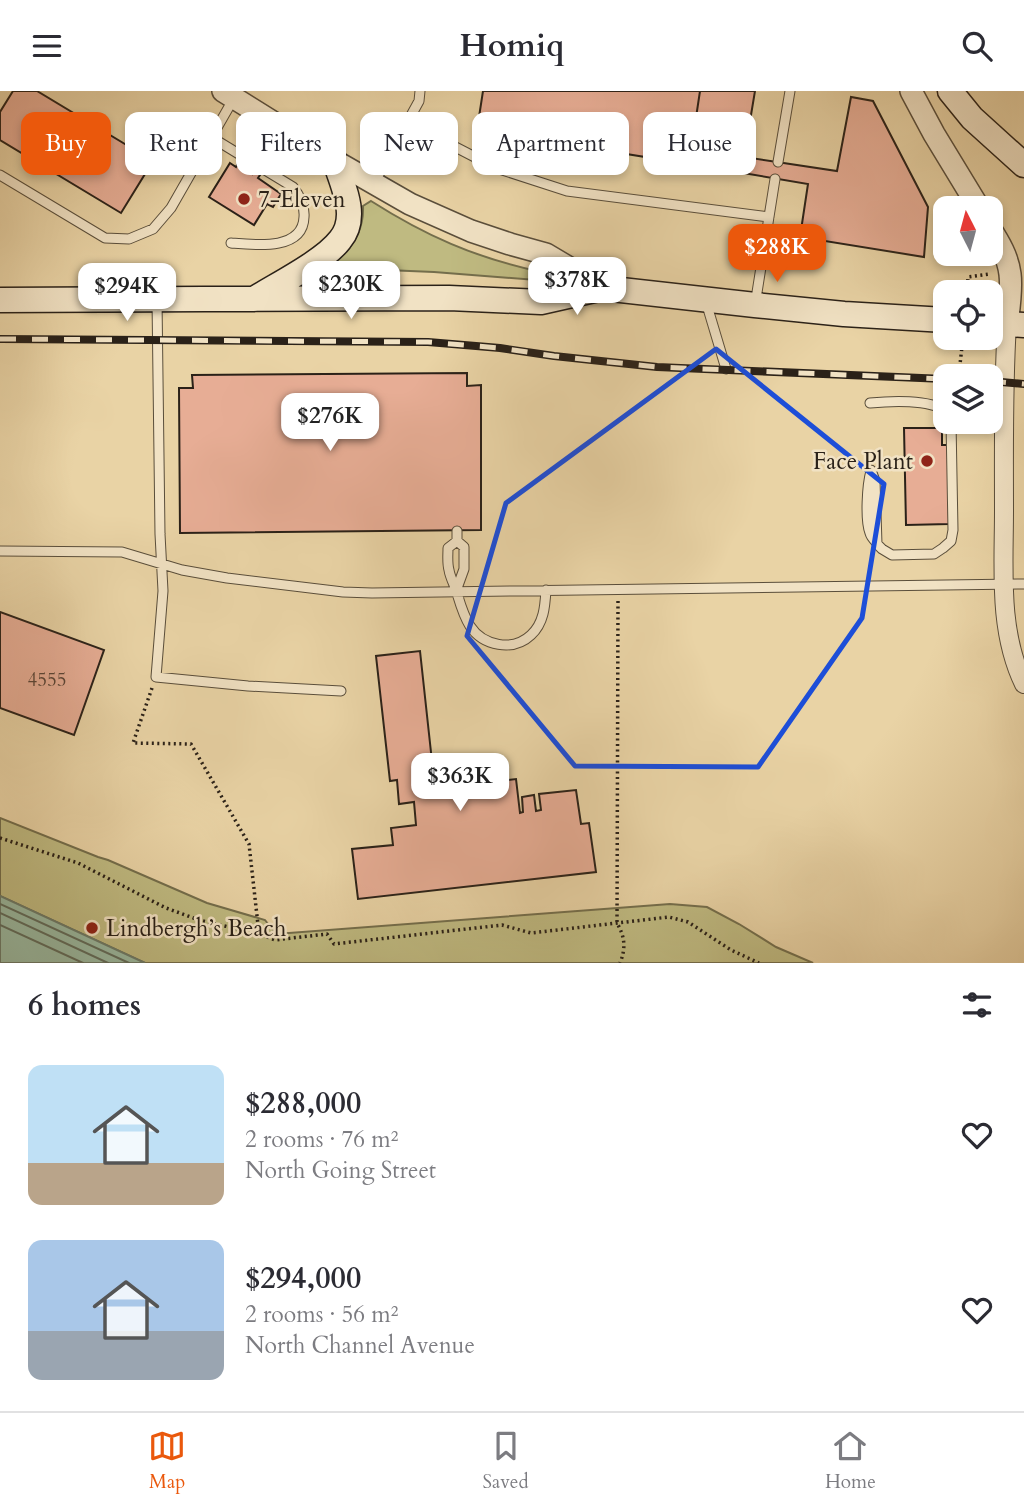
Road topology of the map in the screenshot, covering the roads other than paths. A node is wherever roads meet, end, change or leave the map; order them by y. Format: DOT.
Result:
graph roads {
  1 [pos="420,91"];
  2 [pos="790,91"];
  3 [pos="911,91"];
  4 [pos="950,91"];
  5 [pos="231,93"];
  6 [pos="260,112"];
  7 [pos="413,112"];
  8 [pos="222,113"];
  9 [pos="222,144"];
  10 [pos="458,148"];
  11 [pos="778,162"];
  12 [pos="1024,165"];
  13 [pos="346,167"];
  14 [pos="0,175"];
  15 [pos="190,175"];
  16 [pos="339,175"];
  17 [pos="379,175"];
  18 [pos="775,179"];
  19 [pos="374,184"];
  20 [pos="972,196"];
  21 [pos="769,217"];
  22 [pos="231,243"];
  23 [pos="1003,248"];
  24 [pos="603,288"];
  25 [pos="253,299"];
  26 [pos="0,300"];
  27 [pos="157,300"];
  28 [pos="706,300"];
  29 [pos="755,305"];
  30 [pos="933,319"];
  31 [pos="1007,324"];
  32 [pos="726,369"];
  33 [pos="870,403"];
  34 [pos="933,405"];
  35 [pos="951,434"];
  36 [pos="872,470"];
  37 [pos="457,531"];
  38 [pos="457,541"];
  39 [pos="0,551"];
  40 [pos="162,564"];
  41 [pos="1004,584"];
  42 [pos="1024,584"];
  43 [pos="546,590"];
  44 [pos="456,591"];
  45 [pos="1024,684"];
  46 [pos="341,691"];
  1 -- 7 [label="lane"];
  2 -- 11 [label="lane"];
  3 -- 20 [label="street"];
  4 -- 12 [label="main road"];
  5 -- 6 [label="street"];
  5 -- 8 [label="lane"];
  9 -- 22 [label="lane"];
  10 -- 21 [label="lane"];
  13 -- 19 [label="street"];
  14 -- 15 [label="lane"];
  16 -- 25 [label="main road"];
  17 -- 19 [label="lane"];
  18 -- 21 [label="lane"];
  19 -- 24 [label="street"];
  21 -- 29 [label="lane"];
  23 -- 31 [label="street"];
  24 -- 25 [label="main road"];
  24 -- 28 [label="main road"];
  25 -- 27 [label="main road"];
  26 -- 27 [label="main road"];
  27 -- 40 [label="lane"];
  28 -- 29 [label="main road"];
  28 -- 32 [label="lane"];
  29 -- 30 [label="main road"];
  31 -- 41 [label="street"];
  33 -- 34 [label="lane"];
  35 -- 36 [label="lane"];
  37 -- 38 [label="lane"];
  38 -- 44 [label="lane"];
  38 -- 44 [label="lane"];
  39 -- 40 [label="lane"];
  40 -- 44 [label="lane"];
  40 -- 46 [label="lane"];
  41 -- 42 [label="lane"];
  41 -- 43 [label="lane"];
  41 -- 45 [label="street"];
  43 -- 44 [label="lane"];
  43 -- 44 [label="lane"];
}
